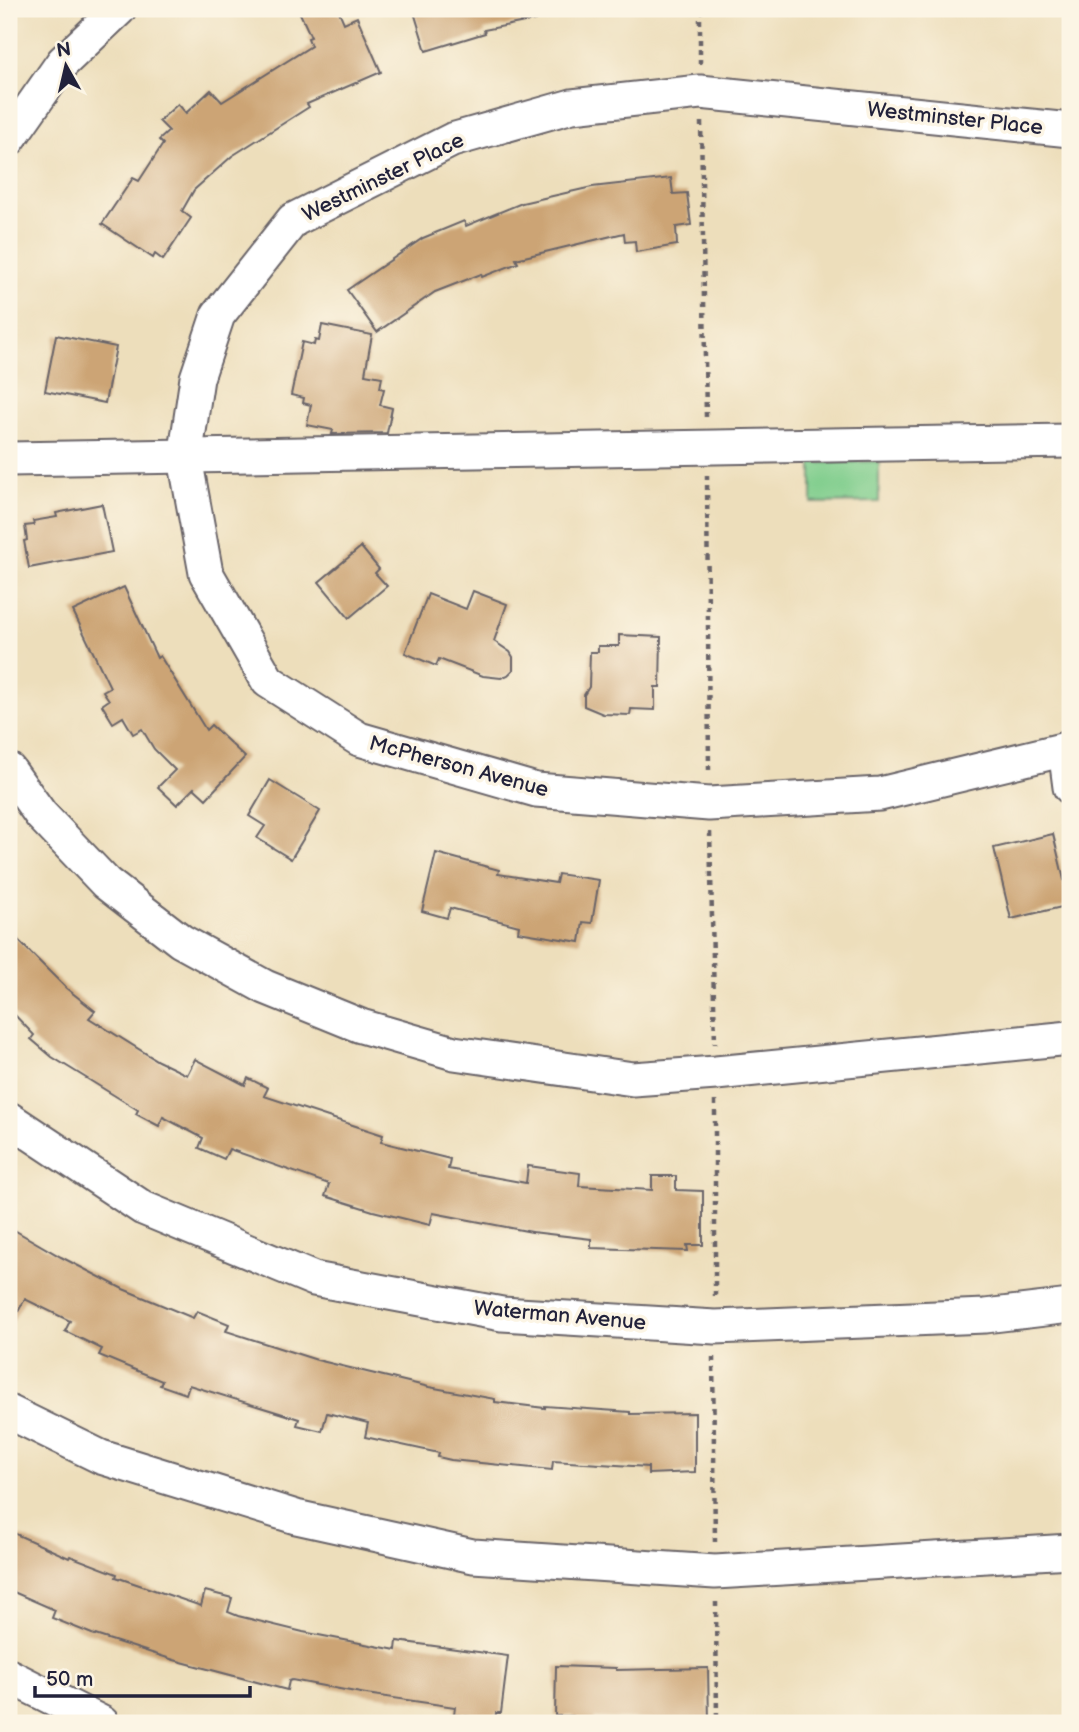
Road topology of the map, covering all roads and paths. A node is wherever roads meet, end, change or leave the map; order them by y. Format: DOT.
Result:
graph roads {
  1 [pos="119,9"];
  2 [pos="700,9"];
  3 [pos="700,92"];
  4 [pos="1070,130"];
  5 [pos="9,139"];
  6 [pos="1070,441"];
  7 [pos="706,449"];
  8 [pos="185,458"];
  9 [pos="9,459"];
  10 [pos="1068,749"];
  11 [pos="9,770"];
  12 [pos="1070,787"];
  13 [pos="709,804"];
  14 [pos="1070,1038"];
  15 [pos="716,1073"];
  16 [pos="9,1119"];
  17 [pos="1070,1306"];
  18 [pos="715,1327"];
  19 [pos="9,1412"];
  20 [pos="1070,1551"];
  21 [pos="715,1572"];
  22 [pos="9,1676"];
  23 [pos="102,1723"];
  24 [pos="717,1723"];
  1 -- 5 [label="street"];
  2 -- 3 [label="path"];
  3 -- 4 [label="street, Westminster Place"];
  3 -- 7 [label="path"];
  3 -- 8 [label="street, Westminster Place"];
  6 -- 7 [label="street"];
  7 -- 8 [label="street"];
  7 -- 13 [label="path"];
  8 -- 9 [label="street"];
  8 -- 13 [label="street, McPherson Avenue"];
  10 -- 12 [label="street"];
  10 -- 13 [label="street, McPherson Avenue"];
  11 -- 15 [label="street"];
  13 -- 15 [label="path"];
  14 -- 15 [label="street"];
  15 -- 18 [label="path"];
  16 -- 18 [label="street, Waterman Avenue"];
  17 -- 18 [label="street, Waterman Avenue"];
  18 -- 21 [label="path"];
  19 -- 21 [label="street"];
  20 -- 21 [label="street"];
  21 -- 24 [label="path"];
  22 -- 23 [label="street"];
}
